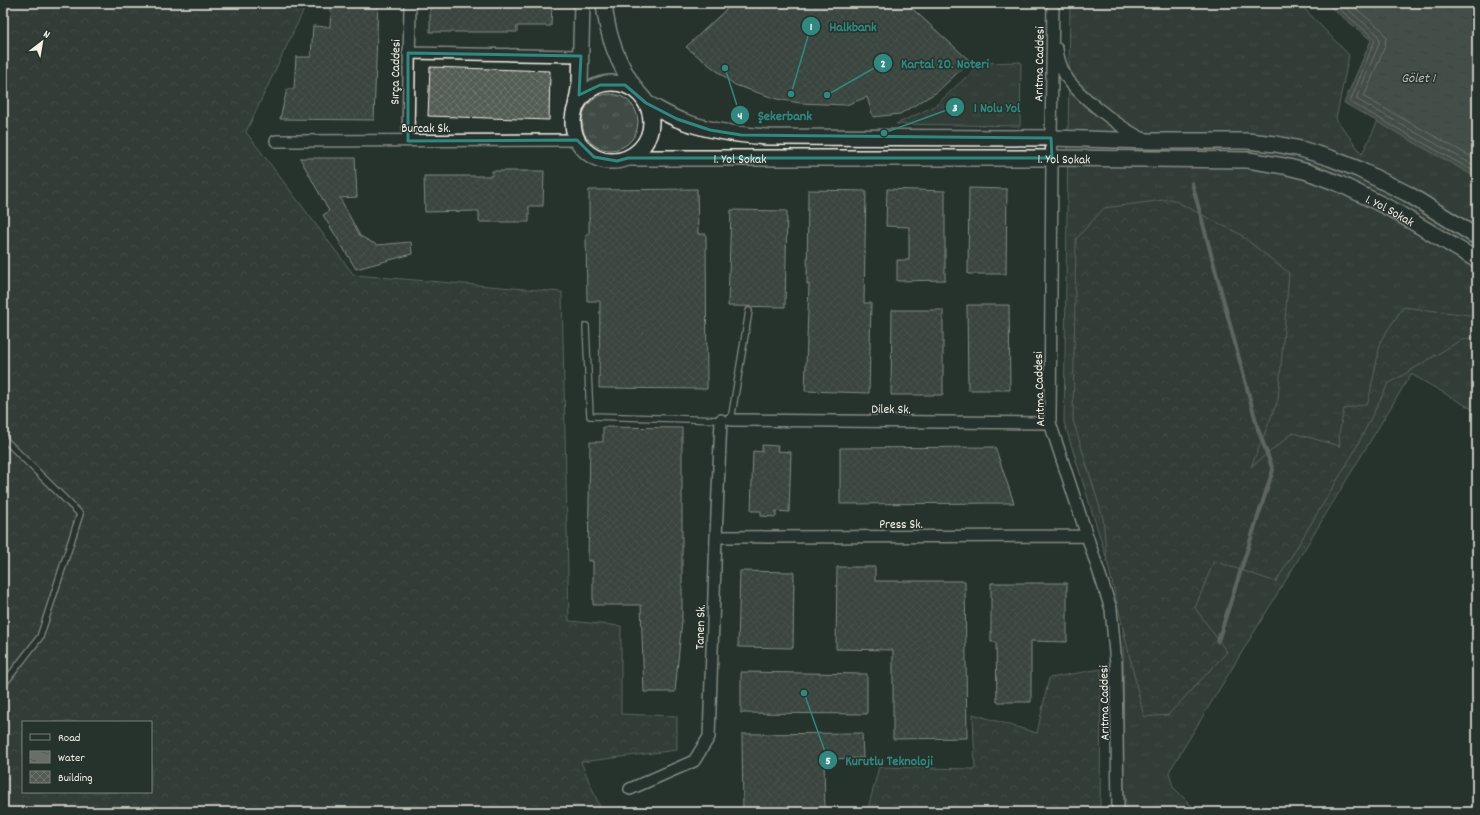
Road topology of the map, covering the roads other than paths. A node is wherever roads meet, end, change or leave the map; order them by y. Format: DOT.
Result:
graph roads {
  1 [pos="410,3"];
  2 [pos="582,3"];
  3 [pos="604,3"];
  4 [pos="1053,3"];
  5 [pos="1052,25"];
  6 [pos="408,53"];
  7 [pos="581,56"];
  8 [pos="644,100"];
  9 [pos="575,110"];
  10 [pos="1051,138"];
  11 [pos="577,140"];
  12 [pos="276,141"];
  13 [pos="408,141"];
  14 [pos="1149,141"];
  15 [pos="628,158"];
  16 [pos="1052,158"];
  17 [pos="1477,237"];
  18 [pos="1477,260"];
  19 [pos="749,310"];
  20 [pos="586,326"];
  21 [pos="726,420"];
  22 [pos="1050,423"];
  23 [pos="3,438"];
  24 [pos="1087,536"];
  25 [pos="716,537"];
  26 [pos="3,684"];
  27 [pos="630,789"];
  28 [pos="1118,812"];
  1 -- 6 [label="street, Sırça Caddesi"];
  2 -- 7 [label="main road"];
  3 -- 8 [label="main road, 1. Yol Sokak"];
  4 -- 5 [label="street, Arıtma Caddesi"];
  5 -- 10 [label="street, Arıtma Caddesi"];
  5 -- 14 [label="street"];
  6 -- 7 [label="street"];
  6 -- 13 [label="street, Sırça Caddesi"];
  7 -- 9 [label="main road"];
  8 -- 9 [label="main road, 1. Yol Sokak"];
  8 -- 10 [label="main road, 1. Yol Sokak"];
  8 -- 15 [label="main road, 1. Yol Sokak"];
  9 -- 11 [label="main road"];
  10 -- 14 [label="main road, 1. Yol Sokak"];
  10 -- 16 [label="street, Arıtma Caddesi"];
  11 -- 13 [label="street, Burcak Sk."];
  11 -- 15 [label="main road, 1. Yol Sokak"];
  12 -- 13 [label="street, Burcak Sk."];
  14 -- 17 [label="main road, 1. Yol Sokak"];
  15 -- 16 [label="main road, 1. Yol Sokak"];
  16 -- 18 [label="main road, 1. Yol Sokak"];
  16 -- 22 [label="street, Arıtma Caddesi"];
  19 -- 21 [label="lane"];
  20 -- 21 [label="lane"];
  21 -- 22 [label="street, Dilek Sk."];
  21 -- 25 [label="street, Tanen Sk."];
  22 -- 24 [label="street, Arıtma Caddesi"];
  23 -- 26 [label="lane"];
  24 -- 25 [label="street, Press Sk."];
  24 -- 28 [label="street, Arıtma Caddesi"];
  25 -- 27 [label="street, Tanen Sk."];
}
